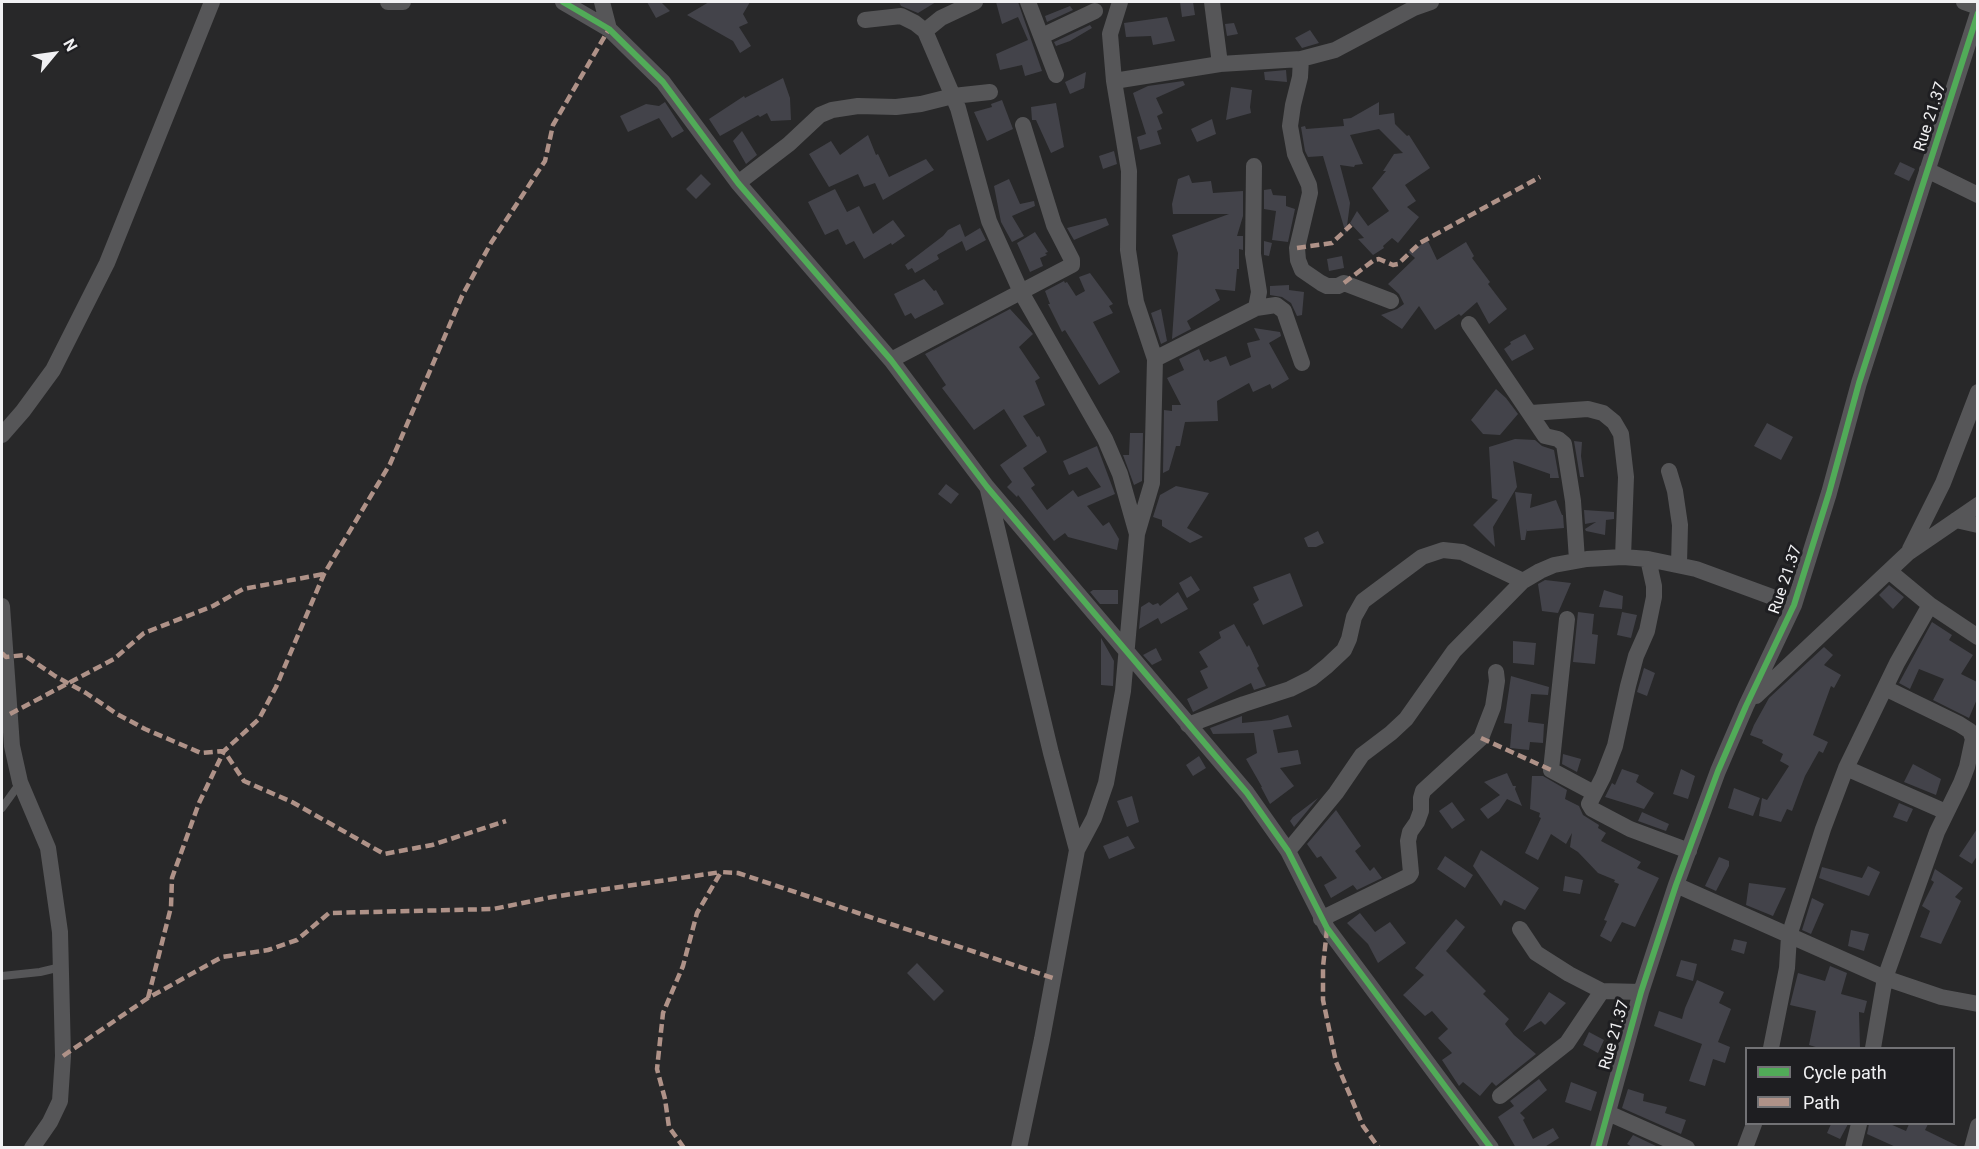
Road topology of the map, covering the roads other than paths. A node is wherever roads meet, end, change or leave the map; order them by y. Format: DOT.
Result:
graph roads {
  1 [pos="212,2"];
  2 [pos="388,2"];
  3 [pos="403,2"];
  4 [pos="563,2"];
  5 [pos="602,2"];
  6 [pos="975,2"];
  7 [pos="1028,2"];
  8 [pos="1119,2"];
  9 [pos="1212,2"];
  10 [pos="1431,2"];
  11 [pos="1964,2"];
  12 [pos="1092,6"];
  13 [pos="1977,8"];
  14 [pos="865,21"];
  15 [pos="1976,25"];
  16 [pos="609,29"];
  17 [pos="925,31"];
  18 [pos="1110,34"];
  19 [pos="1042,36"];
  20 [pos="1302,59"];
  21 [pos="1220,64"];
  22 [pos="1056,75"];
  23 [pos="1114,81"];
  24 [pos="990,92"];
  25 [pos="953,96"];
  26 [pos="1023,125"];
  27 [pos="1254,166"];
  28 [pos="1927,170"];
  29 [pos="738,183"];
  30 [pos="1977,195"];
  31 [pos="1021,292"];
  32 [pos="1391,301"];
  33 [pos="1256,308"];
  34 [pos="1469,324"];
  35 [pos="1155,359"];
  36 [pos="891,360"];
  37 [pos="1302,363"];
  38 [pos="1977,392"];
  39 [pos="1531,413"];
  40 [pos="2,435"];
  41 [pos="1670,471"];
  42 [pos="987,487"];
  43 [pos="1977,505"];
  44 [pos="1956,520"];
  45 [pos="1977,525"];
  46 [pos="1137,534"];
  47 [pos="1908,553"];
  48 [pos="1623,557"];
  49 [pos="1648,559"];
  50 [pos="1577,560"];
  51 [pos="1679,564"];
  52 [pos="1889,571"];
  53 [pos="1523,581"];
  54 [pos="1794,605"];
  55 [pos="1930,605"];
  56 [pos="2,606"];
  57 [pos="1567,619"];
  58 [pos="1977,637"];
  59 [pos="1125,652"];
  60 [pos="1496,672"];
  61 [pos="1884,688"];
  62 [pos="1746,706"];
  63 [pos="6,716"];
  64 [pos="1188,725"];
  65 [pos="1846,768"];
  66 [pos="20,782"];
  67 [pos="1594,792"];
  68 [pos="2,808"];
  69 [pos="1946,812"];
  70 [pos="1077,850"];
  71 [pos="1288,851"];
  72 [pos="1689,851"];
  73 [pos="1676,885"];
  74 [pos="1321,919"];
  75 [pos="1520,929"];
  76 [pos="1789,936"];
  77 [pos="61,967"];
  78 [pos="2,976"];
  79 [pos="1885,978"];
  80 [pos="1602,991"];
  81 [pos="1641,992"];
  82 [pos="1977,1004"];
  83 [pos="1771,1047"];
  84 [pos="1873,1047"];
  85 [pos="1500,1096"];
  86 [pos="1608,1113"];
  87 [pos="1754,1125"];
  88 [pos="1859,1125"];
  89 [pos="1977,1126"];
  90 [pos="32,1148"];
  91 [pos="1019,1148"];
  92 [pos="1491,1148"];
  93 [pos="1598,1148"];
  94 [pos="1687,1148"];
  95 [pos="1745,1148"];
  96 [pos="1852,1148"];
  97 [pos="1972,1148"];
  1 -- 40 [label="street"];
  2 -- 3 [label="street"];
  4 -- 16 [label="street"];
  5 -- 16 [label="street"];
  6 -- 17 [label="street"];
  7 -- 19 [label="street"];
  8 -- 18 [label="street"];
  9 -- 21 [label="street"];
  10 -- 20 [label="street"];
  11 -- 13 [label="street"];
  12 -- 18 [label="street"];
  12 -- 19 [label="street"];
  14 -- 17 [label="street"];
  15 -- 28 [label="street, Rue 21.37"];
  16 -- 29 [label="street"];
  17 -- 25 [label="street"];
  18 -- 23 [label="street"];
  19 -- 22 [label="street"];
  20 -- 21 [label="street"];
  20 -- 32 [label="street"];
  21 -- 23 [label="street"];
  23 -- 35 [label="street"];
  24 -- 25 [label="street"];
  25 -- 29 [label="street"];
  25 -- 31 [label="street"];
  26 -- 31 [label="street"];
  27 -- 33 [label="street"];
  28 -- 30 [label="street"];
  28 -- 54 [label="street, Rue 21.37"];
  29 -- 36 [label="street"];
  31 -- 36 [label="street"];
  31 -- 46 [label="street"];
  33 -- 35 [label="street"];
  33 -- 37 [label="street"];
  34 -- 39 [label="street"];
  35 -- 46 [label="street"];
  36 -- 42 [label="street"];
  38 -- 47 [label="street"];
  39 -- 48 [label="street"];
  39 -- 50 [label="street"];
  41 -- 51 [label="street"];
  42 -- 59 [label="street"];
  42 -- 70 [label="street"];
  43 -- 44 [label="street"];
  44 -- 45 [label="street"];
  44 -- 47 [label="street"];
  46 -- 59 [label="street"];
  47 -- 52 [label="street"];
  48 -- 49 [label="street"];
  48 -- 50 [label="street"];
  49 -- 51 [label="street"];
  49 -- 67 [label="street"];
  50 -- 53 [label="street"];
  51 -- 54 [label="street"];
  52 -- 55 [label="street"];
  52 -- 62 [label="street"];
  53 -- 64 [label="street"];
  53 -- 71 [label="street"];
  54 -- 62 [label="street, Rue 21.37"];
  55 -- 58 [label="street"];
  55 -- 61 [label="street"];
  56 -- 63 [label="street"];
  57 -- 67 [label="street"];
  59 -- 64 [label="street"];
  59 -- 70 [label="street"];
  60 -- 74 [label="street"];
  61 -- 65 [label="street"];
  61 -- 69 [label="street"];
  62 -- 72 [label="street, Rue 21.37"];
  63 -- 66 [label="street"];
  64 -- 71 [label="street"];
  65 -- 69 [label="street"];
  65 -- 76 [label="street"];
  66 -- 68 [label="lane"];
  66 -- 77 [label="street"];
  67 -- 72 [label="street"];
  69 -- 79 [label="street"];
  70 -- 91 [label="street"];
  71 -- 74 [label="street"];
  72 -- 73 [label="street, Rue 21.37"];
  73 -- 76 [label="street"];
  73 -- 81 [label="street, Rue 21.37"];
  74 -- 92 [label="street"];
  75 -- 80 [label="street"];
  76 -- 79 [label="street"];
  76 -- 83 [label="street"];
  77 -- 78 [label="lane"];
  77 -- 90 [label="street"];
  79 -- 82 [label="street"];
  79 -- 84 [label="street"];
  80 -- 81 [label="street"];
  80 -- 85 [label="street"];
  81 -- 86 [label="street, Rue 21.37"];
  86 -- 93 [label="street, Rue 21.37"];
  86 -- 94 [label="street"];
  87 -- 95 [label="street"];
  88 -- 96 [label="street"];
  89 -- 97 [label="street"];
}
